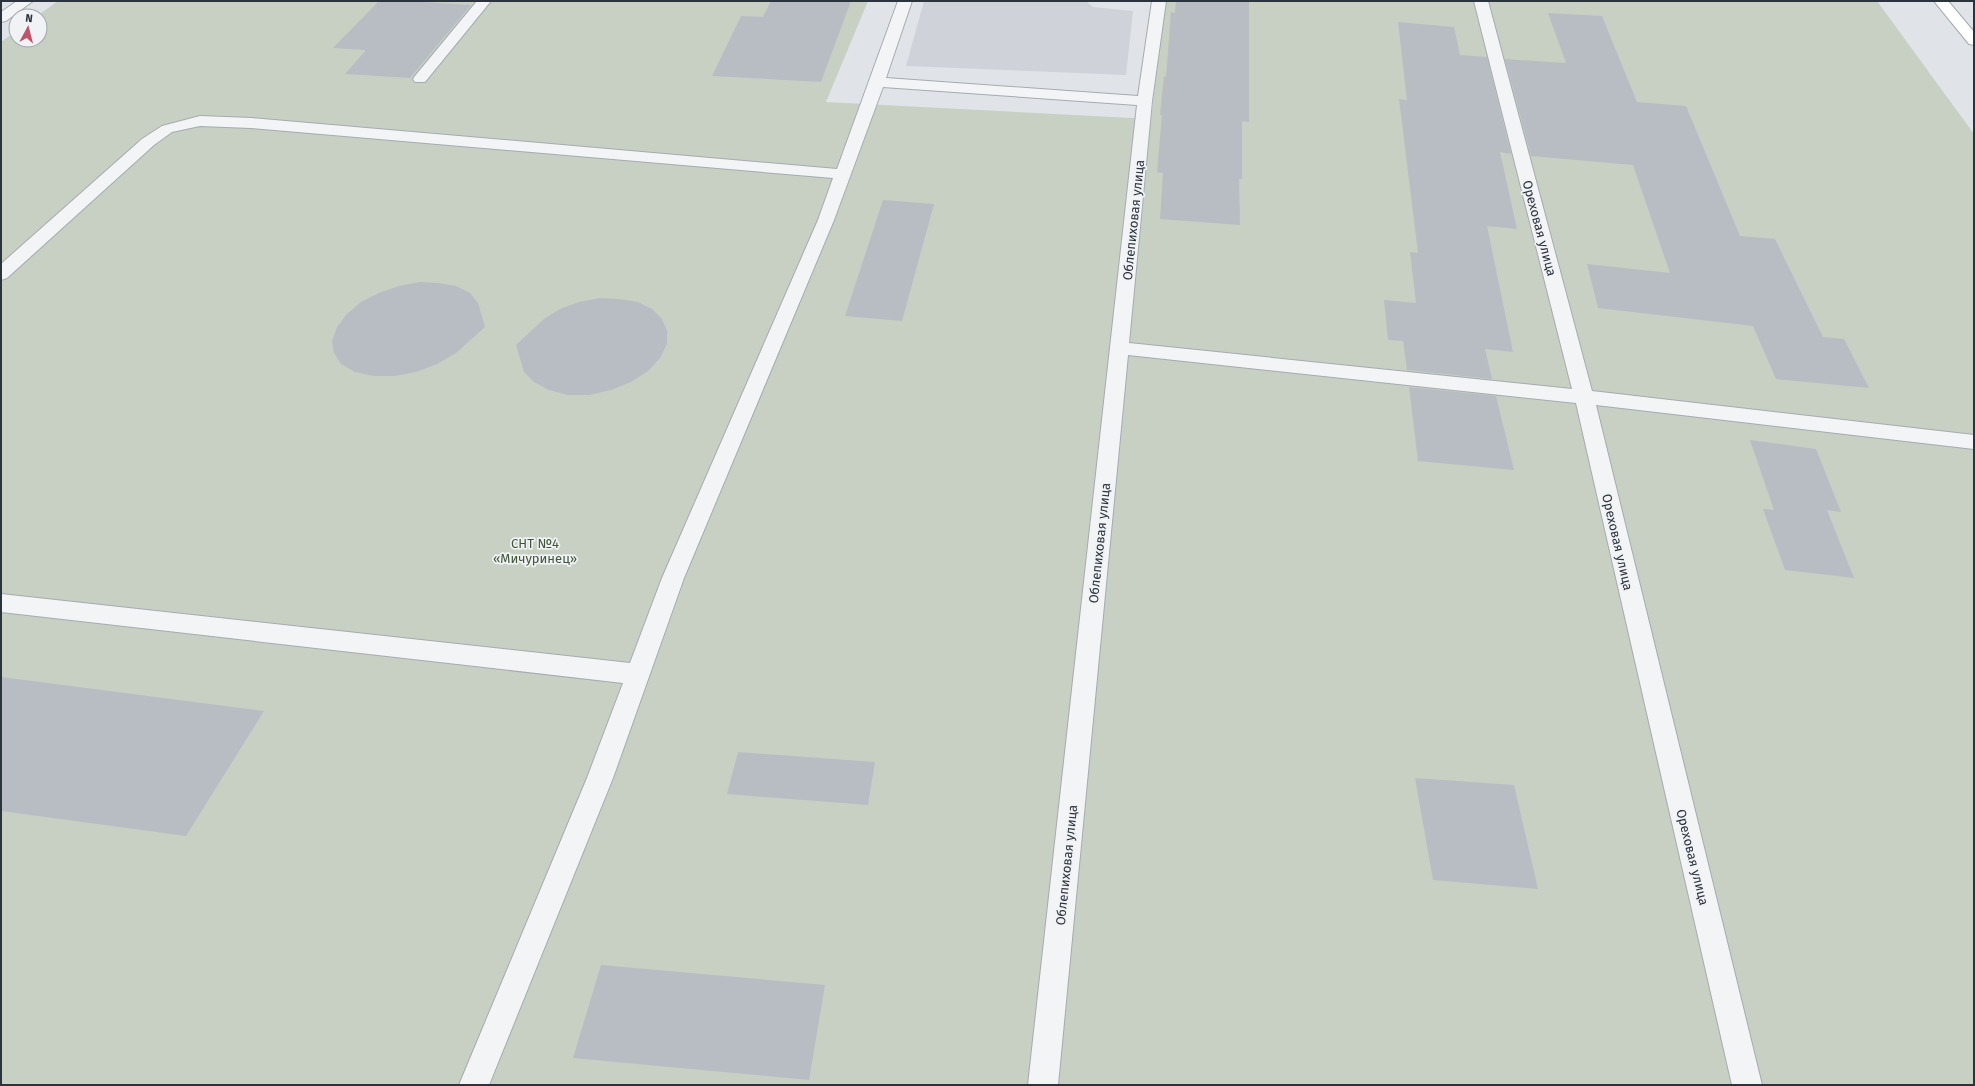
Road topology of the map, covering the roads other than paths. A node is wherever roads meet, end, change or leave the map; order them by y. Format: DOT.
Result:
graph roads {
  1 [pos="26,1"];
  2 [pos="484,1"];
  3 [pos="905,1"];
  4 [pos="1159,1"];
  5 [pos="1481,1"];
  6 [pos="1941,1"];
  7 [pos="1,18"];
  8 [pos="1974,42"];
  9 [pos="420,79"];
  10 [pos="878,82"];
  11 [pos="1145,102"];
  12 [pos="844,174"];
  13 [pos="1,274"];
  14 [pos="1120,348"];
  15 [pos="1584,397"];
  16 [pos="1974,442"];
  17 [pos="1,603"];
  18 [pos="638,674"];
  19 [pos="474,1085"];
  20 [pos="1043,1085"];
  21 [pos="1747,1085"];
  1 -- 7 [label="street"];
  2 -- 9 [label="street"];
  3 -- 10 [label="street"];
  4 -- 11 [label="street, Облепиховая улица"];
  5 -- 15 [label="street, Ореховая улица"];
  6 -- 8 [label="main road"];
  10 -- 11 [label="street"];
  10 -- 12 [label="street"];
  11 -- 14 [label="street, Облепиховая улица"];
  12 -- 13 [label="street"];
  12 -- 18 [label="street"];
  14 -- 15 [label="street"];
  14 -- 20 [label="street, Облепиховая улица"];
  15 -- 16 [label="street"];
  15 -- 21 [label="street, Ореховая улица"];
  17 -- 18 [label="street"];
  18 -- 19 [label="street"];
}
